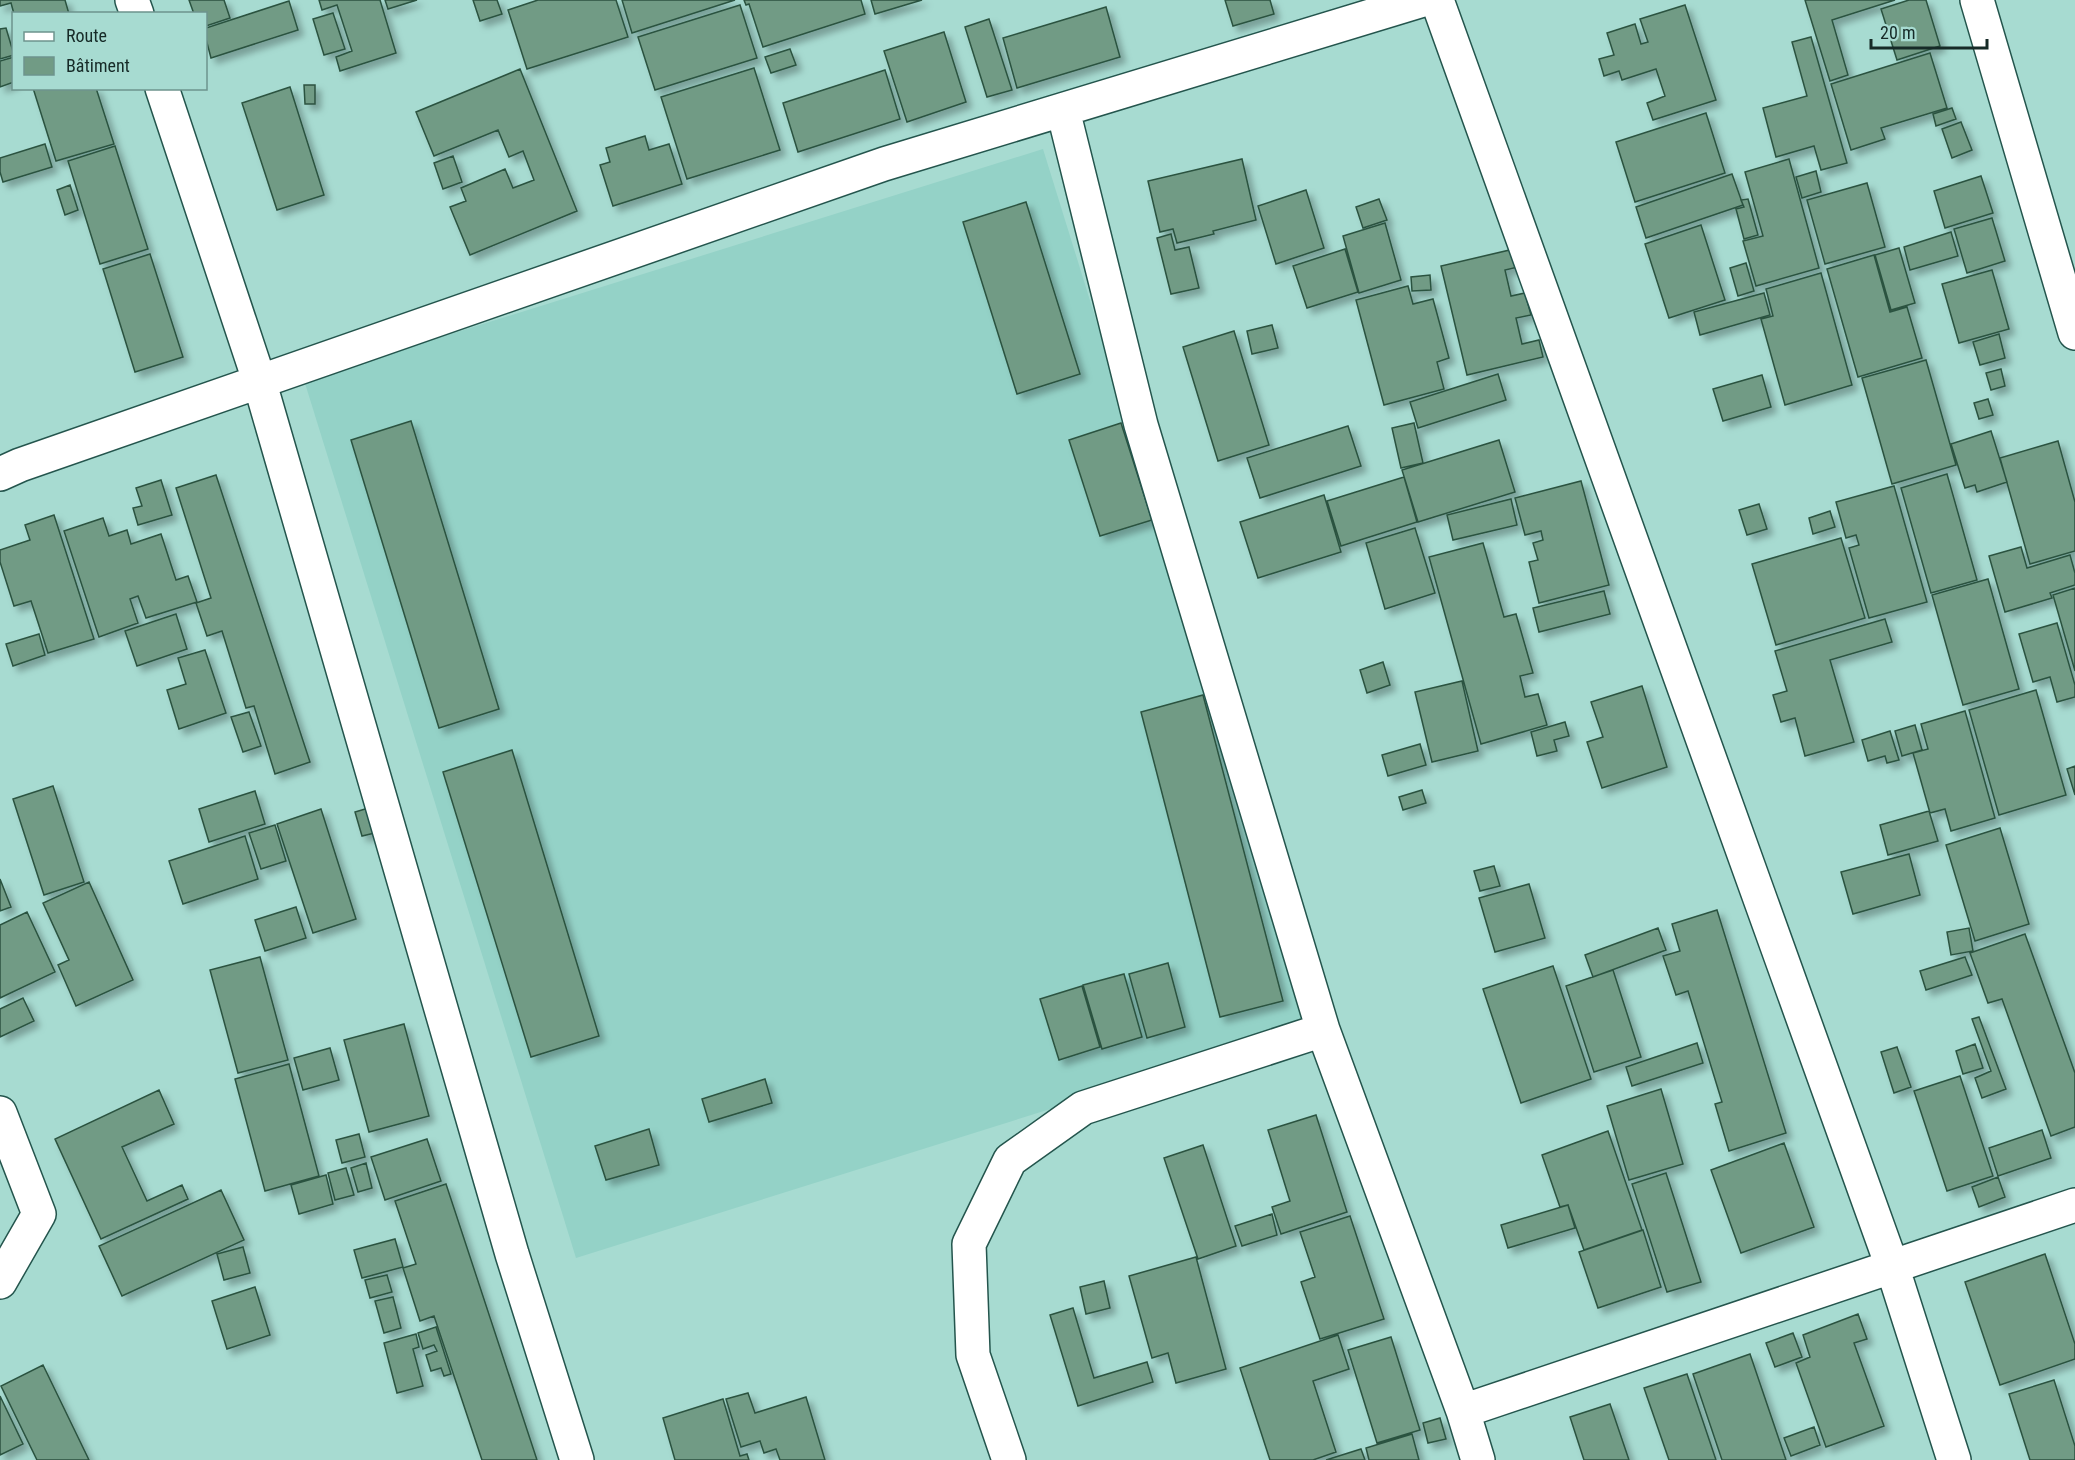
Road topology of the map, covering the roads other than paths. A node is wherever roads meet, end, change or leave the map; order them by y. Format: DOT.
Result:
graph roads {
  1 [pos="1423,0"];
  2 [pos="1437,0"];
  3 [pos="1977,0"];
  4 [pos="163,90"];
  5 [pos="1063,110"];
  6 [pos="2064,256"];
  7 [pos="2075,333"];
  8 [pos="259,380"];
  9 [pos="0,474"];
  10 [pos="1323,1029"];
  11 [pos="0,1113"];
  12 [pos="2075,1205"];
  13 [pos="1892,1266"];
  14 [pos="0,1282"];
  15 [pos="1463,1412"];
  16 [pos="577,1460"];
  17 [pos="1009,1460"];
  18 [pos="1478,1460"];
  19 [pos="1954,1460"];
  1 -- 5 [label="street"];
  2 -- 13 [label="street"];
  3 -- 6 [label="street"];
  4 -- 8 [label="street"];
  5 -- 8 [label="street"];
  5 -- 10 [label="street"];
  6 -- 7 [label="street"];
  8 -- 9 [label="street"];
  8 -- 16 [label="street"];
  10 -- 15 [label="street"];
  10 -- 17 [label="street"];
  11 -- 14 [label="street"];
  12 -- 13 [label="street"];
  13 -- 15 [label="street"];
  13 -- 19 [label="street"];
  15 -- 18 [label="street"];
}
